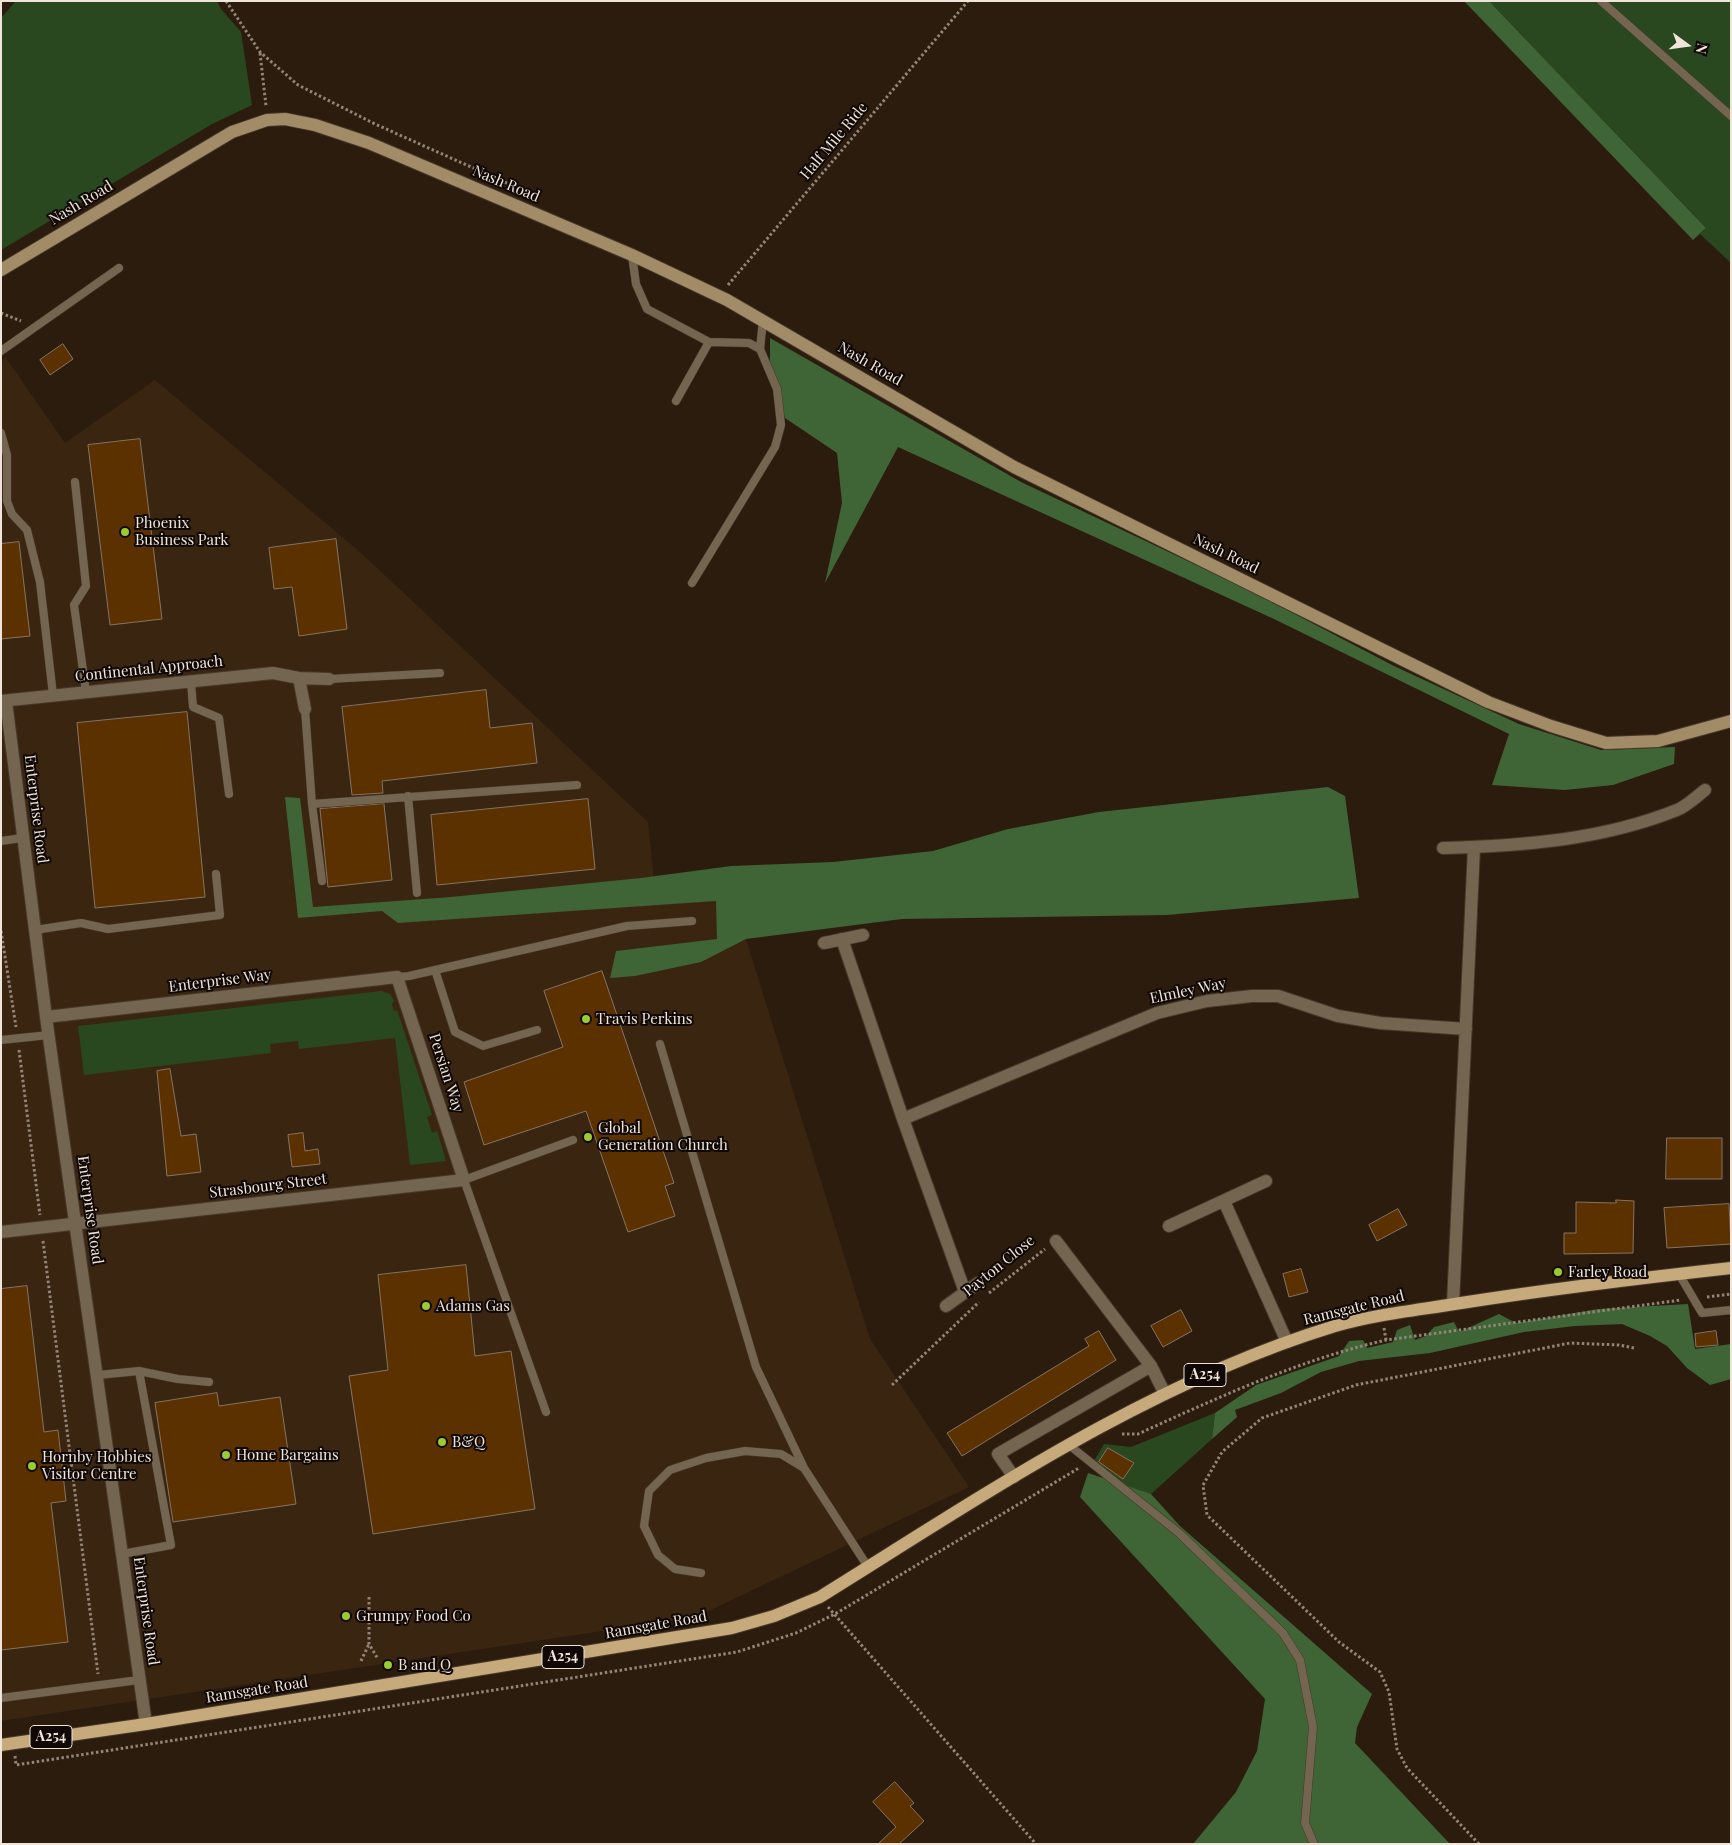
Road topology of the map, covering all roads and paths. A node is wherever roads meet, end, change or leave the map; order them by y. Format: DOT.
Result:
graph roads {
  1 [pos="226,1"];
  2 [pos="968,1"];
  3 [pos="1601,1"];
  4 [pos="260,52"];
  5 [pos="1731,116"];
  6 [pos="267,120"];
  7 [pos="526,192"];
  8 [pos="632,256"];
  9 [pos="119,268"];
  10 [pos="1,270"];
  11 [pos="727,300"];
  12 [pos="1,313"];
  13 [pos="763,320"];
  14 [pos="35,327"];
  15 [pos="709,342"];
  16 [pos="760,349"];
  17 [pos="1,350"];
  18 [pos="676,401"];
  19 [pos="1,433"];
  20 [pos="75,482"];
  21 [pos="692,583"];
  22 [pos="440,673"];
  23 [pos="299,678"];
  24 [pos="329,679"];
  25 [pos="191,682"];
  26 [pos="86,692"];
  27 [pos="53,695"];
  28 [pos="4,701"];
  29 [pos="305,709"];
  30 [pos="1731,721"];
  31 [pos="577,785"];
  32 [pos="1705,790"];
  33 [pos="229,794"];
  34 [pos="408,796"];
  35 [pos="312,804"];
  36 [pos="22,838"];
  37 [pos="1,841"];
  38 [pos="1474,847"];
  39 [pos="1442,848"];
  40 [pos="216,874"];
  41 [pos="322,881"];
  42 [pos="417,893"];
  43 [pos="692,921"];
  44 [pos="35,930"];
  45 [pos="1,931"];
  46 [pos="863,934"];
  47 [pos="842,939"];
  48 [pos="824,943"];
  49 [pos="435,970"];
  50 [pos="397,976"];
  51 [pos="46,1017"];
  52 [pos="1466,1029"];
  53 [pos="537,1030"];
  54 [pos="49,1035"];
  55 [pos="17,1038"];
  56 [pos="1,1040"];
  57 [pos="660,1044"];
  58 [pos="903,1119"];
  59 [pos="573,1140"];
  60 [pos="464,1180"];
  61 [pos="1266,1181"];
  62 [pos="1224,1201"];
  63 [pos="76,1224"];
  64 [pos="1169,1226"];
  65 [pos="42,1228"];
  66 [pos="1,1232"];
  67 [pos="1056,1241"];
  68 [pos="1731,1268"];
  69 [pos="1679,1274"];
  70 [pos="978,1283"];
  71 [pos="965,1292"];
  72 [pos="1453,1304"];
  73 [pos="946,1306"];
  74 [pos="1731,1310"];
  75 [pos="1287,1342"];
  76 [pos="1634,1348"];
  77 [pos="1150,1366"];
  78 [pos="139,1371"];
  79 [pos="98,1376"];
  80 [pos="209,1382"];
  81 [pos="892,1385"];
  82 [pos="1165,1394"];
  83 [pos="546,1412"];
  84 [pos="1069,1445"];
  85 [pos="804,1468"];
  86 [pos="1014,1477"];
  87 [pos="122,1554"];
  88 [pos="868,1567"];
  89 [pos="701,1573"];
  90 [pos="369,1596"];
  91 [pos="820,1597"];
  92 [pos="369,1644"];
  93 [pos="378,1659"];
  94 [pos="361,1661"];
  95 [pos="139,1680"];
  96 [pos="99,1684"];
  97 [pos="1,1698"];
  98 [pos="146,1724"];
  99 [pos="1,1745"];
  100 [pos="1036,1844"];
  101 [pos="1314,1844"];
  102 [pos="1479,1844"];
  1 -- 4 [label="path"];
  2 -- 11 [label="path, Half Mile Ride"];
  3 -- 5 [label="lane"];
  4 -- 6 [label="path"];
  4 -- 7 [label="path"];
  6 -- 8 [label="street, Nash Road"];
  6 -- 10 [label="street, Nash Road"];
  8 -- 11 [label="street, Nash Road"];
  8 -- 15 [label="lane"];
  9 -- 14 [label="lane"];
  11 -- 13 [label="street, Nash Road"];
  12 -- 14 [label="path"];
  13 -- 16 [label="lane"];
  13 -- 30 [label="street, Nash Road"];
  14 -- 17 [label="lane"];
  15 -- 16 [label="lane"];
  15 -- 18 [label="lane"];
  16 -- 21 [label="lane"];
  19 -- 27 [label="lane"];
  20 -- 26 [label="lane"];
  22 -- 24 [label="lane"];
  23 -- 24 [label="street, Continental Approach"];
  23 -- 25 [label="street, Continental Approach"];
  23 -- 29 [label="street"];
  25 -- 26 [label="street, Continental Approach"];
  25 -- 33 [label="lane"];
  26 -- 27 [label="street, Continental Approach"];
  27 -- 28 [label="street, Continental Approach"];
  28 -- 36 [label="street, Enterprise Road"];
  29 -- 35 [label="lane"];
  31 -- 34 [label="lane"];
  32 -- 38 [label="street"];
  34 -- 35 [label="lane"];
  34 -- 42 [label="lane"];
  35 -- 41 [label="lane"];
  36 -- 37 [label="lane"];
  36 -- 44 [label="street, Enterprise Road"];
  38 -- 39 [label="street"];
  38 -- 52 [label="street"];
  40 -- 44 [label="lane"];
  43 -- 49 [label="lane"];
  44 -- 51 [label="street, Enterprise Road"];
  45 -- 55 [label="path"];
  46 -- 47 [label="street"];
  47 -- 48 [label="street"];
  47 -- 58 [label="street"];
  49 -- 50 [label="lane"];
  49 -- 53 [label="lane"];
  50 -- 51 [label="street, Enterprise Way"];
  50 -- 60 [label="street, Persian Way"];
  51 -- 54 [label="street, Enterprise Road"];
  52 -- 58 [label="street, Elmley Way"];
  52 -- 72 [label="street"];
  54 -- 55 [label="lane"];
  54 -- 63 [label="street, Enterprise Road"];
  55 -- 56 [label="lane"];
  55 -- 65 [label="path"];
  57 -- 85 [label="lane"];
  58 -- 71 [label="street"];
  59 -- 60 [label="lane"];
  60 -- 63 [label="street, Strasbourg Street"];
  60 -- 83 [label="lane"];
  61 -- 62 [label="street"];
  62 -- 64 [label="street"];
  62 -- 75 [label="street"];
  63 -- 65 [label="street, Strasbourg Street"];
  63 -- 79 [label="street, Enterprise Road"];
  65 -- 66 [label="street, Strasbourg Street"];
  65 -- 96 [label="path"];
  67 -- 77 [label="street, Payton Close"];
  67 -- 81 [label="path, Payton Close"];
  68 -- 69 [label="main road, Ramsgate Road / A254"];
  69 -- 72 [label="main road, Ramsgate Road / A254"];
  69 -- 74 [label="lane"];
  70 -- 71 [label="street"];
  71 -- 73 [label="street"];
  72 -- 75 [label="main road, Ramsgate Road / A254"];
  75 -- 82 [label="main road, Ramsgate Road / A254"];
  76 -- 102 [label="path"];
  77 -- 82 [label="street, Payton Close"];
  77 -- 86 [label="street"];
  78 -- 79 [label="lane"];
  78 -- 80 [label="lane"];
  78 -- 87 [label="lane"];
  79 -- 87 [label="street, Enterprise Road"];
  82 -- 84 [label="main road, Ramsgate Road / A254"];
  84 -- 86 [label="main road, Ramsgate Road / A254"];
  84 -- 101 [label="lane"];
  85 -- 88 [label="lane"];
  85 -- 89 [label="lane"];
  86 -- 88 [label="main road, Ramsgate Road / A254"];
  87 -- 95 [label="street, Enterprise Road"];
  88 -- 91 [label="main road, Ramsgate Road / A254"];
  90 -- 92 [label="path"];
  91 -- 98 [label="main road, Ramsgate Road / A254"];
  91 -- 100 [label="path"];
  92 -- 93 [label="path"];
  92 -- 94 [label="path"];
  95 -- 96 [label="lane"];
  95 -- 98 [label="street, Enterprise Road"];
  96 -- 97 [label="lane"];
  98 -- 99 [label="main road, Ramsgate Road / A254"];
}
